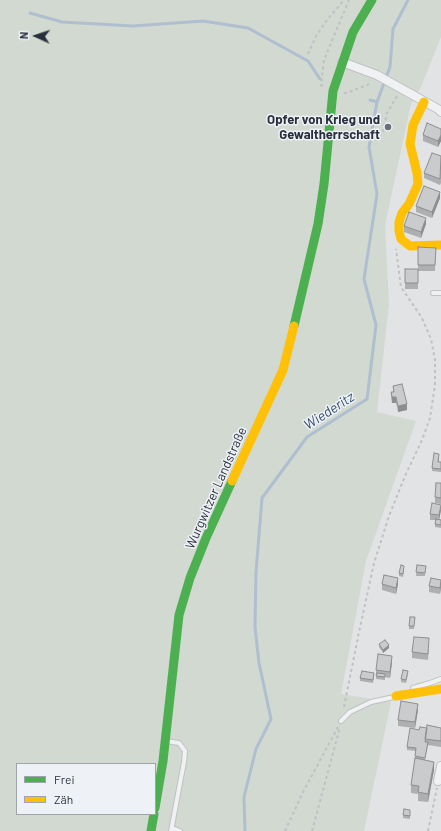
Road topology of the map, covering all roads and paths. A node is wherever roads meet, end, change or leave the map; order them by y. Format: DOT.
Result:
graph roads {
  1 [pos="344,0"];
  2 [pos="349,0"];
  3 [pos="372,0"];
  4 [pos="308,54"];
  5 [pos="342,62"];
  6 [pos="375,78"];
  7 [pos="326,88"];
  8 [pos="341,93"];
  9 [pos="398,95"];
  10 [pos="424,102"];
  11 [pos="440,108"];
  12 [pos="383,132"];
  13 [pos="441,245"];
  14 [pos="395,247"];
  15 [pos="433,293"];
  16 [pos="441,293"];
  17 [pos="441,679"];
  18 [pos="406,689"];
  19 [pos="441,689"];
  20 [pos="396,696"];
  21 [pos="341,721"];
  22 [pos="165,741"];
  23 [pos="441,766"];
  24 [pos="438,781"];
  25 [pos="156,801"];
  26 [pos="154,815"];
  27 [pos="171,829"];
  28 [pos="151,831"];
  29 [pos="180,831"];
  30 [pos="284,831"];
  31 [pos="312,831"];
  32 [pos="428,831"];
  1 -- 4 [label="path"];
  2 -- 7 [label="path"];
  3 -- 5 [label="main road, Wurgwitzer Landstraße"];
  5 -- 6 [label="street"];
  5 -- 22 [label="main road, Wurgwitzer Landstraße"];
  6 -- 8 [label="path"];
  6 -- 10 [label="street"];
  9 -- 12 [label="path"];
  10 -- 11 [label="street"];
  10 -- 13 [label="main road"];
  14 -- 21 [label="path"];
  15 -- 16 [label="lane"];
  17 -- 18 [label="lane"];
  19 -- 20 [label="main road"];
  20 -- 21 [label="lane"];
  21 -- 30 [label="path"];
  21 -- 31 [label="path"];
  22 -- 25 [label="main road, Wurgwitzer Landstraße"];
  22 -- 27 [label="lane"];
  23 -- 24 [label="street"];
  24 -- 32 [label="path"];
  26 -- 28 [label="main road"];
  27 -- 29 [label="lane"];
}
